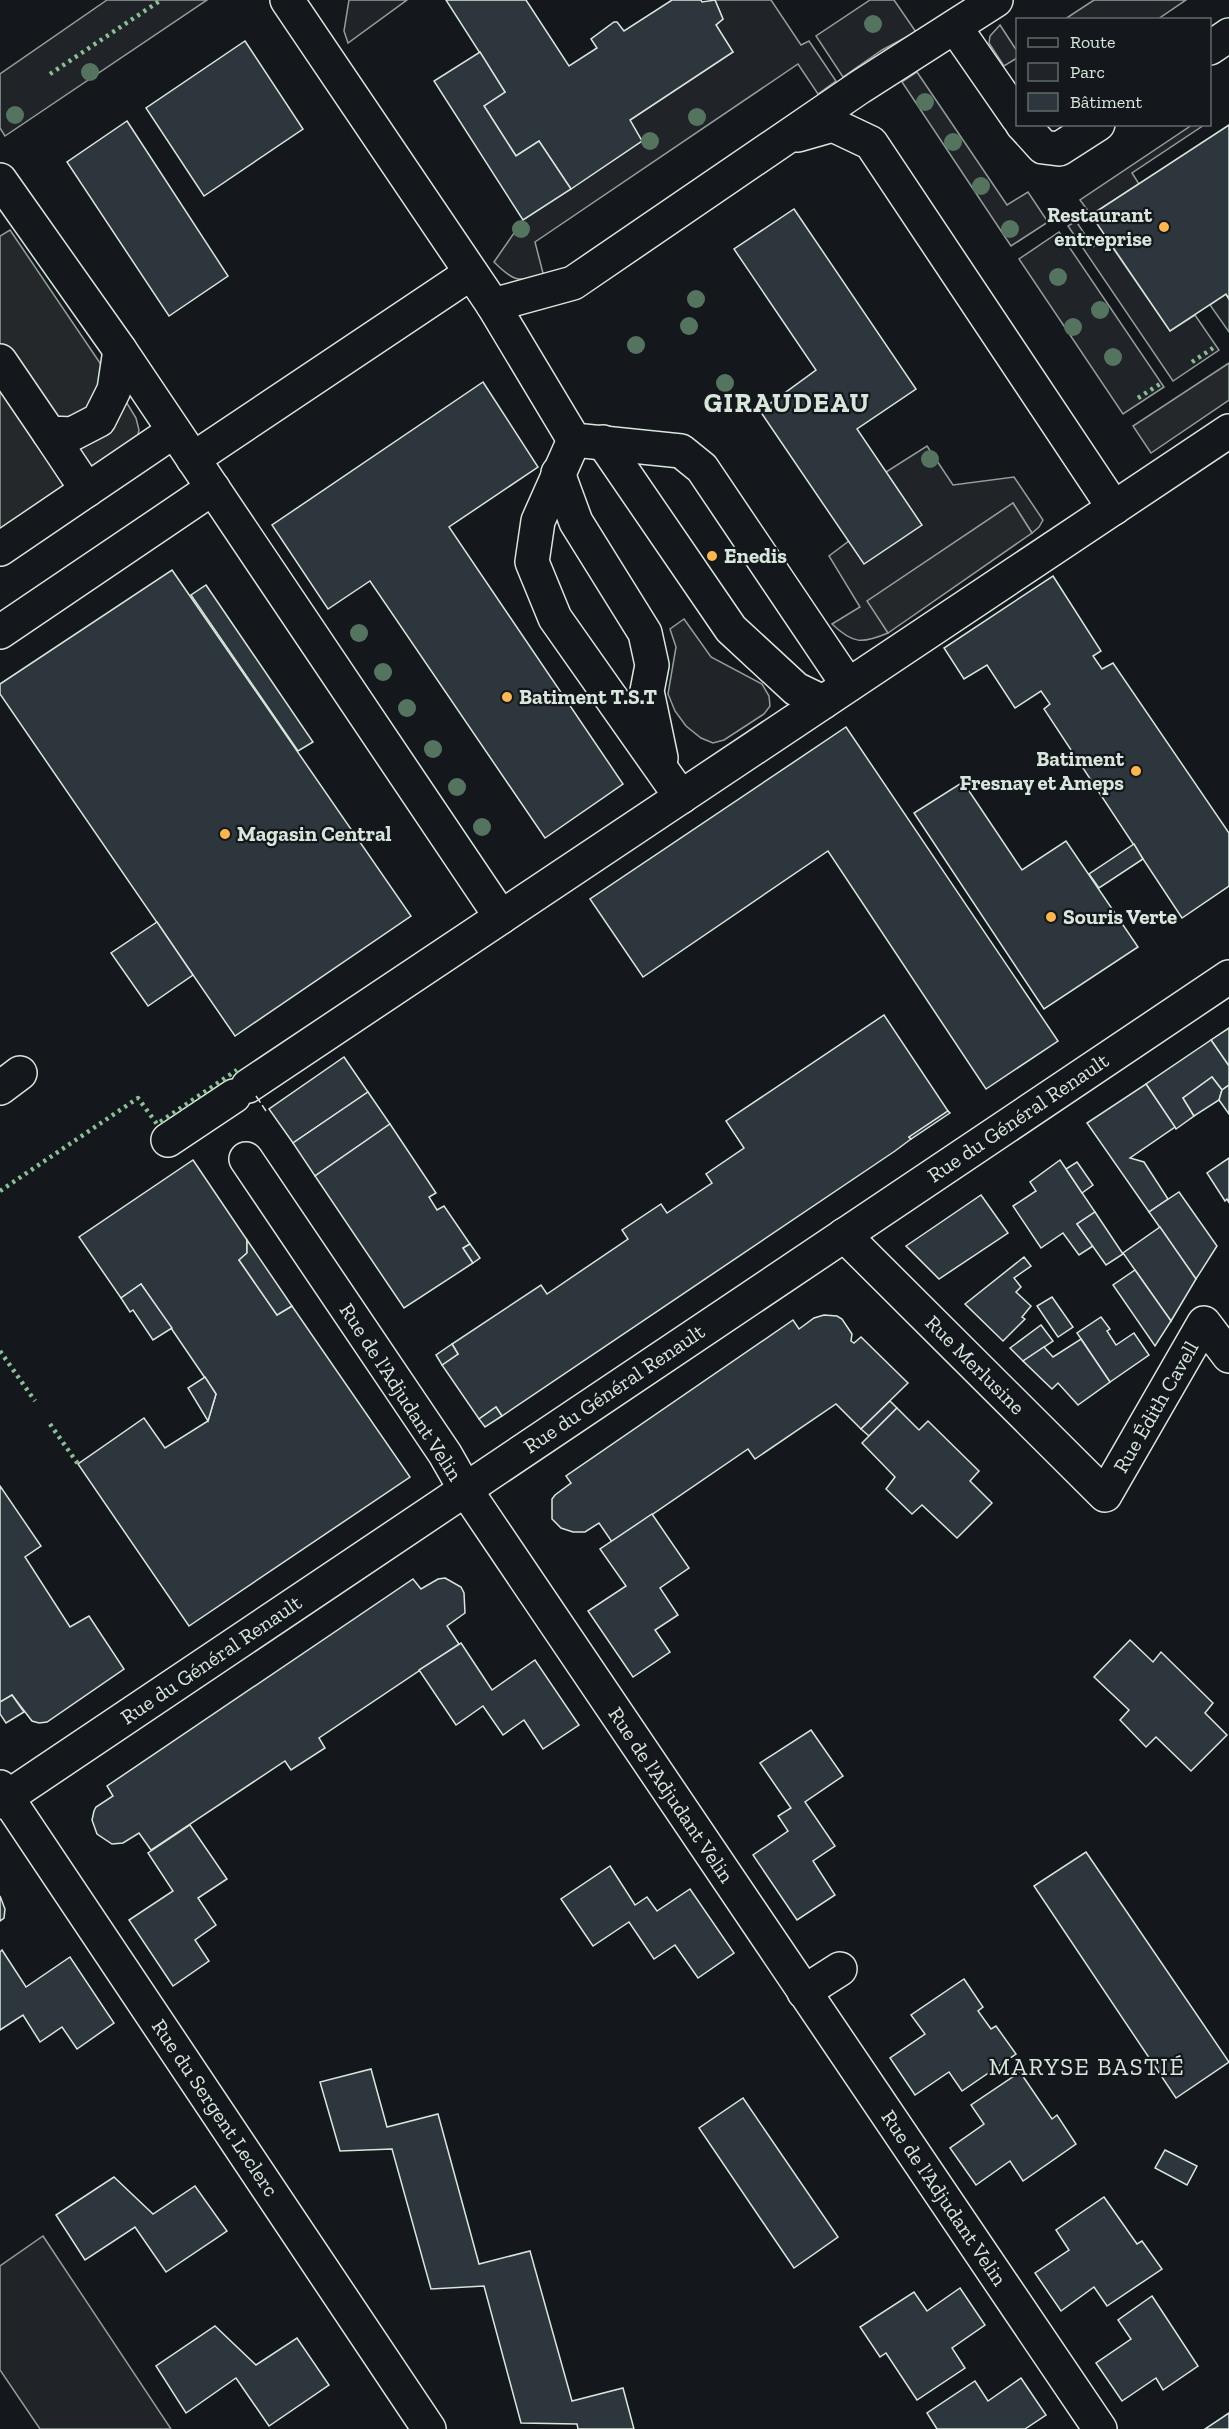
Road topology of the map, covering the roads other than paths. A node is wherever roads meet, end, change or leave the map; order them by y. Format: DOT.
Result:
graph roads {
  1 [pos="287,0"];
  2 [pos="996,0"];
  3 [pos="955,27"];
  4 [pos="1229,35"];
  5 [pos="1211,47"];
  6 [pos="1016,117"];
  7 [pos="1024,126"];
  8 [pos="1095,126"];
  9 [pos="781,141"];
  10 [pos="0,180"];
  11 [pos="471,273"];
  12 [pos="493,305"];
  13 [pos="120,350"];
  14 [pos="0,361"];
  15 [pos="174,431"];
  16 [pos="1229,431"];
  17 [pos="49,434"];
  18 [pos="589,441"];
  19 [pos="194,459"];
  20 [pos="558,473"];
  21 [pos="213,488"];
  22 [pos="87,490"];
  23 [pos="1114,508"];
  24 [pos="2,544"];
  25 [pos="0,632"];
  26 [pos="836,694"];
  27 [pos="672,784"];
  28 [pos="501,917"];
  29 [pos="1229,976"];
  30 [pos="168,1140"];
  31 [pos="246,1159"];
  32 [pos="844,1235"];
  33 [pos="1229,1356"];
  34 [pos="465,1489"];
  35 [pos="1105,1495"];
  36 [pos="2,1796"];
  37 [pos="840,1969"];
  38 [pos="804,1992"];
  39 [pos="429,2429"];
  40 [pos="1100,2429"];
  1 -- 11 [label="street"];
  2 -- 3 [label="street"];
  3 -- 6 [label="street"];
  3 -- 9 [label="street"];
  4 -- 5 [label="street"];
  7 -- 8 [label="street"];
  9 -- 12 [label="street"];
  9 -- 23 [label="street"];
  10 -- 13 [label="street"];
  11 -- 12 [label="street"];
  11 -- 19 [label="street"];
  12 -- 18 [label="street"];
  13 -- 15 [label="street"];
  13 -- 17 [label="street"];
  14 -- 17 [label="street"];
  15 -- 19 [label="street"];
  15 -- 22 [label="street"];
  16 -- 23 [label="street"];
  17 -- 22 [label="street"];
  18 -- 20 [label="street"];
  18 -- 26 [label="street"];
  18 -- 26 [label="street"];
  19 -- 21 [label="street"];
  20 -- 27 [label="street"];
  20 -- 27 [label="street"];
  21 -- 25 [label="street"];
  21 -- 28 [label="street"];
  22 -- 24 [label="street"];
  23 -- 26 [label="street"];
  26 -- 27 [label="street"];
  27 -- 28 [label="street"];
  28 -- 30 [label="street"];
  29 -- 32 [label="street, Rue du Général Renault"];
  31 -- 34 [label="street, Rue de l'Adjudant Velin"];
  32 -- 34 [label="street, Rue du Général Renault"];
  32 -- 35 [label="street, Rue Merlusine"];
  33 -- 35 [label="street, Rue Édith Cavell"];
  34 -- 36 [label="street, Rue du Général Renault"];
  34 -- 38 [label="street, Rue de l'Adjudant Velin"];
  36 -- 39 [label="street, Rue du Sergent Leclerc"];
  37 -- 38 [label="street"];
  38 -- 40 [label="street, Rue de l'Adjudant Velin"];
}
